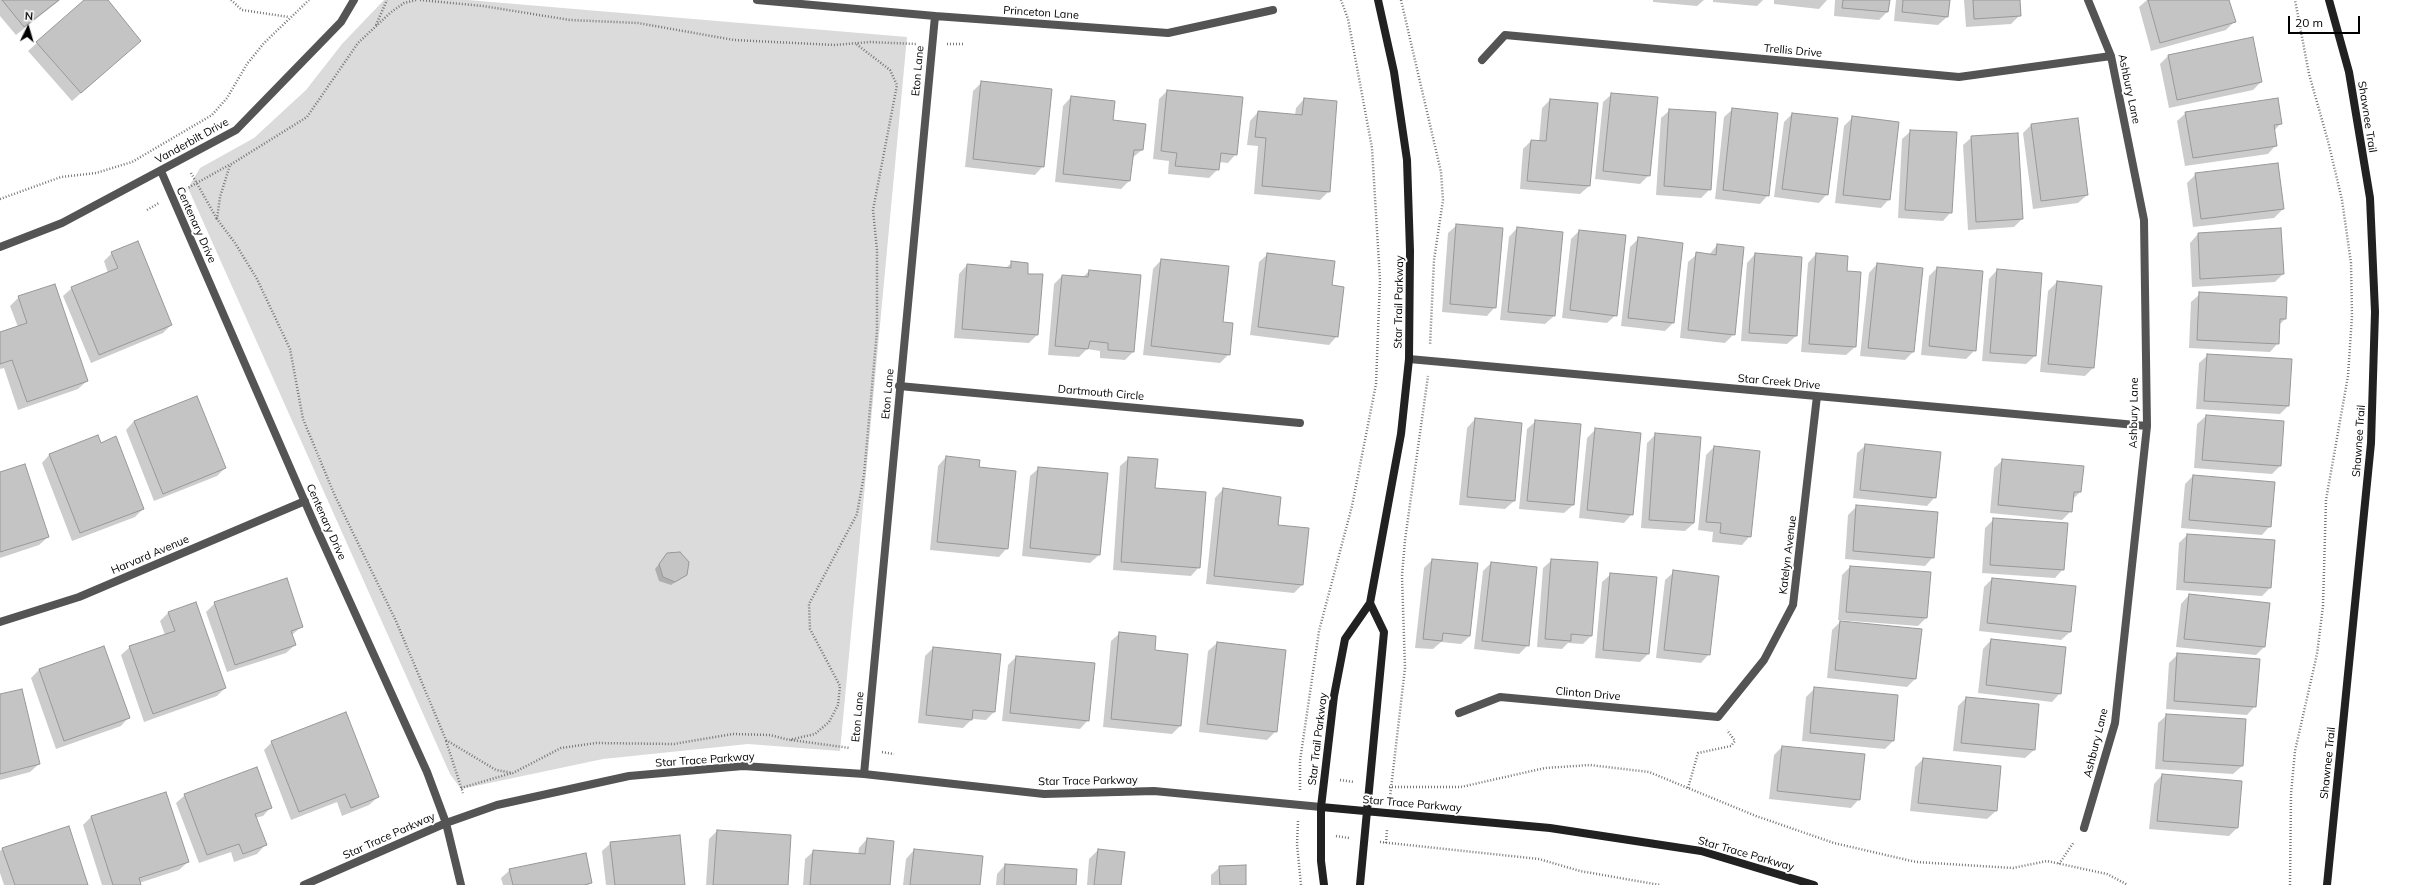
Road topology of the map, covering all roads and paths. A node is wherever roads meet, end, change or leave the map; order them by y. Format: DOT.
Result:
graph roads {
  1 [pos="230,0"];
  2 [pos="309,0"];
  3 [pos="354,0"];
  4 [pos="387,0"];
  5 [pos="416,0"];
  6 [pos="420,0"];
  7 [pos="446,0"];
  8 [pos="757,0"];
  9 [pos="1341,0"];
  10 [pos="1378,0"];
  11 [pos="2088,0"];
  12 [pos="2295,0"];
  13 [pos="2329,0"];
  14 [pos="457,4"];
  15 [pos="1273,10"];
  16 [pos="935,16"];
  17 [pos="290,17"];
  18 [pos="376,27"];
  19 [pos="855,43"];
  20 [pos="932,44"];
  21 [pos="963,44"];
  22 [pos="2111,56"];
  23 [pos="1482,60"];
  24 [pos="183,158"];
  25 [pos="161,171"];
  26 [pos="0,199"];
  27 [pos="217,220"];
  28 [pos="0,247"];
  29 [pos="1409,359"];
  30 [pos="899,386"];
  31 [pos="1817,396"];
  32 [pos="1300,423"];
  33 [pos="2147,426"];
  34 [pos="305,501"];
  35 [pos="1370,603"];
  36 [pos="0,622"];
  37 [pos="1459,713"];
  38 [pos="1718,717"];
  39 [pos="446,740"];
  40 [pos="789,740"];
  41 [pos="866,750"];
  42 [pos="894,754"];
  43 [pos="512,773"];
  44 [pos="864,774"];
  45 [pos="1325,778"];
  46 [pos="1369,784"];
  47 [pos="461,788"];
  48 [pos="1688,788"];
  49 [pos="463,793"];
  50 [pos="1299,805"];
  51 [pos="1321,807"];
  52 [pos="1366,811"];
  53 [pos="446,823"];
  54 [pos="2084,828"];
  55 [pos="1298,830"];
  56 [pos="1321,834"];
  57 [pos="1364,840"];
  58 [pos="2059,864"];
  59 [pos="304,885"];
  60 [pos="461,885"];
  61 [pos="1301,885"];
  62 [pos="1324,885"];
  63 [pos="1360,885"];
  64 [pos="1660,885"];
  65 [pos="1814,885"];
  66 [pos="2128,885"];
  67 [pos="2290,885"];
  68 [pos="2327,885"];
  1 -- 17 [label="path"];
  2 -- 17 [label="path"];
  3 -- 24 [label="street, Vanderbilt Drive"];
  4 -- 18 [label="path"];
  5 -- 18 [label="path"];
  6 -- 14 [label="path"];
  7 -- 14 [label="path"];
  8 -- 16 [label="street, Princeton Lane"];
  9 -- 50 [label="path"];
  10 -- 29 [label="street, Star Trail Parkway"];
  11 -- 22 [label="street, Ashbury Lane"];
  12 -- 67 [label="path"];
  13 -- 68 [label="street, Shawnee Trail"];
  14 -- 19 [label="path"];
  15 -- 16 [label="street, Princeton Lane"];
  16 -- 20 [label="street, Eton Lane"];
  17 -- 26 [label="path"];
  18 -- 27 [label="path"];
  19 -- 20 [label="path"];
  19 -- 40 [label="path"];
  20 -- 21 [label="path"];
  20 -- 30 [label="street, Eton Lane"];
  22 -- 23 [label="street, Trellis Drive"];
  22 -- 33 [label="street, Ashbury Lane"];
  24 -- 25 [label="street, Vanderbilt Drive"];
  24 -- 27 [label="path"];
  25 -- 28 [label="street, Vanderbilt Drive"];
  25 -- 34 [label="street, Centenary Drive"];
  27 -- 39 [label="path"];
  29 -- 31 [label="street, Star Creek Drive"];
  29 -- 35 [label="street, Star Trail Parkway"];
  30 -- 32 [label="street, Dartmouth Circle"];
  30 -- 41 [label="street, Eton Lane"];
  31 -- 33 [label="street, Star Creek Drive"];
  31 -- 38 [label="street, Katelyn Avenue"];
  33 -- 54 [label="street, Ashbury Lane"];
  34 -- 36 [label="street, Harvard Avenue"];
  34 -- 53 [label="street, Centenary Drive"];
  35 -- 45 [label="street, Star Trail Parkway"];
  35 -- 46 [label="street"];
  37 -- 38 [label="street, Clinton Drive"];
  38 -- 48 [label="path"];
  39 -- 43 [label="path"];
  39 -- 47 [label="path"];
  40 -- 41 [label="path"];
  40 -- 43 [label="path"];
  41 -- 42 [label="path"];
  41 -- 44 [label="street, Eton Lane"];
  43 -- 47 [label="path"];
  44 -- 50 [label="street, Star Trace Parkway"];
  44 -- 53 [label="street, Star Trace Parkway"];
  45 -- 46 [label="path"];
  45 -- 51 [label="street, Star Trail Parkway"];
  46 -- 48 [label="path"];
  46 -- 52 [label="street"];
  47 -- 49 [label="path"];
  48 -- 58 [label="path"];
  50 -- 51 [label="street, Star Trace Parkway"];
  50 -- 55 [label="path"];
  51 -- 52 [label="street, Star Trace Parkway"];
  51 -- 56 [label="street, Star Trail Parkway"];
  52 -- 57 [label="street"];
  52 -- 65 [label="street, Star Trace Parkway"];
  53 -- 59 [label="street, Star Trace Parkway"];
  53 -- 60 [label="street, Centenary Drive"];
  54 -- 58 [label="path"];
  55 -- 56 [label="path"];
  55 -- 61 [label="path"];
  56 -- 57 [label="path"];
  56 -- 62 [label="street, Star Trail Parkway"];
  57 -- 63 [label="street"];
  57 -- 64 [label="path"];
  58 -- 66 [label="path"];
}
